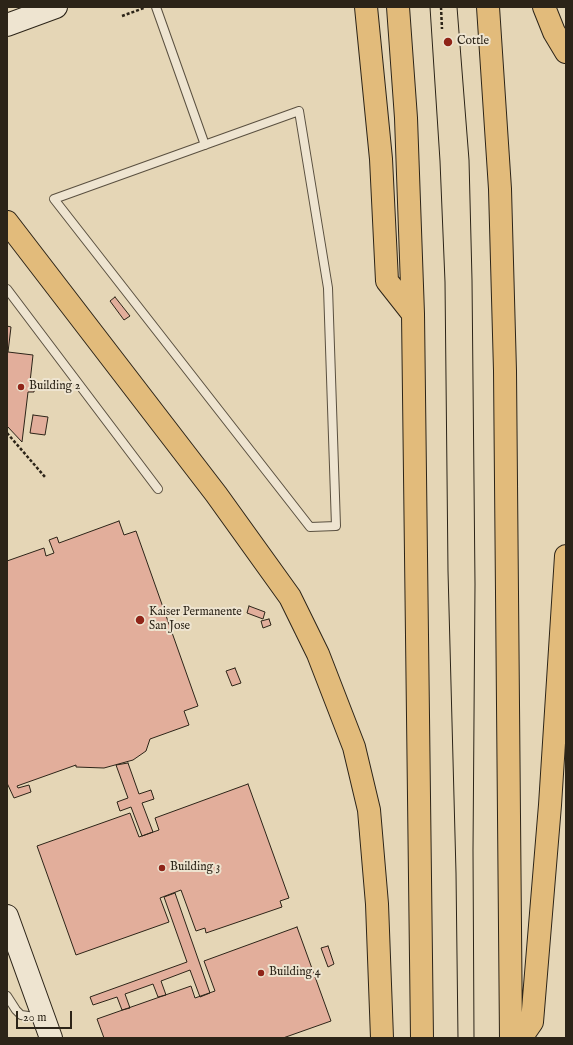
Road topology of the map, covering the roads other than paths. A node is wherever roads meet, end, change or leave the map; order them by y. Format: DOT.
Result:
graph roads {
  1 [pos="56,7"];
  2 [pos="156,7"];
  3 [pos="366,7"];
  4 [pos="398,7"];
  5 [pos="488,7"];
  6 [pos="544,7"];
  7 [pos="7,25"];
  8 [pos="566,52"];
  9 [pos="205,144"];
  10 [pos="7,222"];
  11 [pos="7,289"];
  12 [pos="412,314"];
  13 [pos="158,489"];
  14 [pos="566,556"];
  15 [pos="7,916"];
  16 [pos="7,996"];
  17 [pos="47,1028"];
  18 [pos="382,1038"];
  19 [pos="422,1038"];
  20 [pos="511,1038"];
  21 [pos="521,1038"];
  1 -- 7 [label="street"];
  2 -- 9 [label="lane"];
  3 -- 12 [label="highway"];
  4 -- 12 [label="highway"];
  5 -- 20 [label="highway"];
  6 -- 8 [label="highway"];
  9 -- 9 [label="lane"];
  10 -- 18 [label="highway"];
  11 -- 13 [label="lane"];
  12 -- 19 [label="highway"];
  14 -- 21 [label="highway"];
  15 -- 17 [label="street"];
  16 -- 17 [label="lane"];
}
